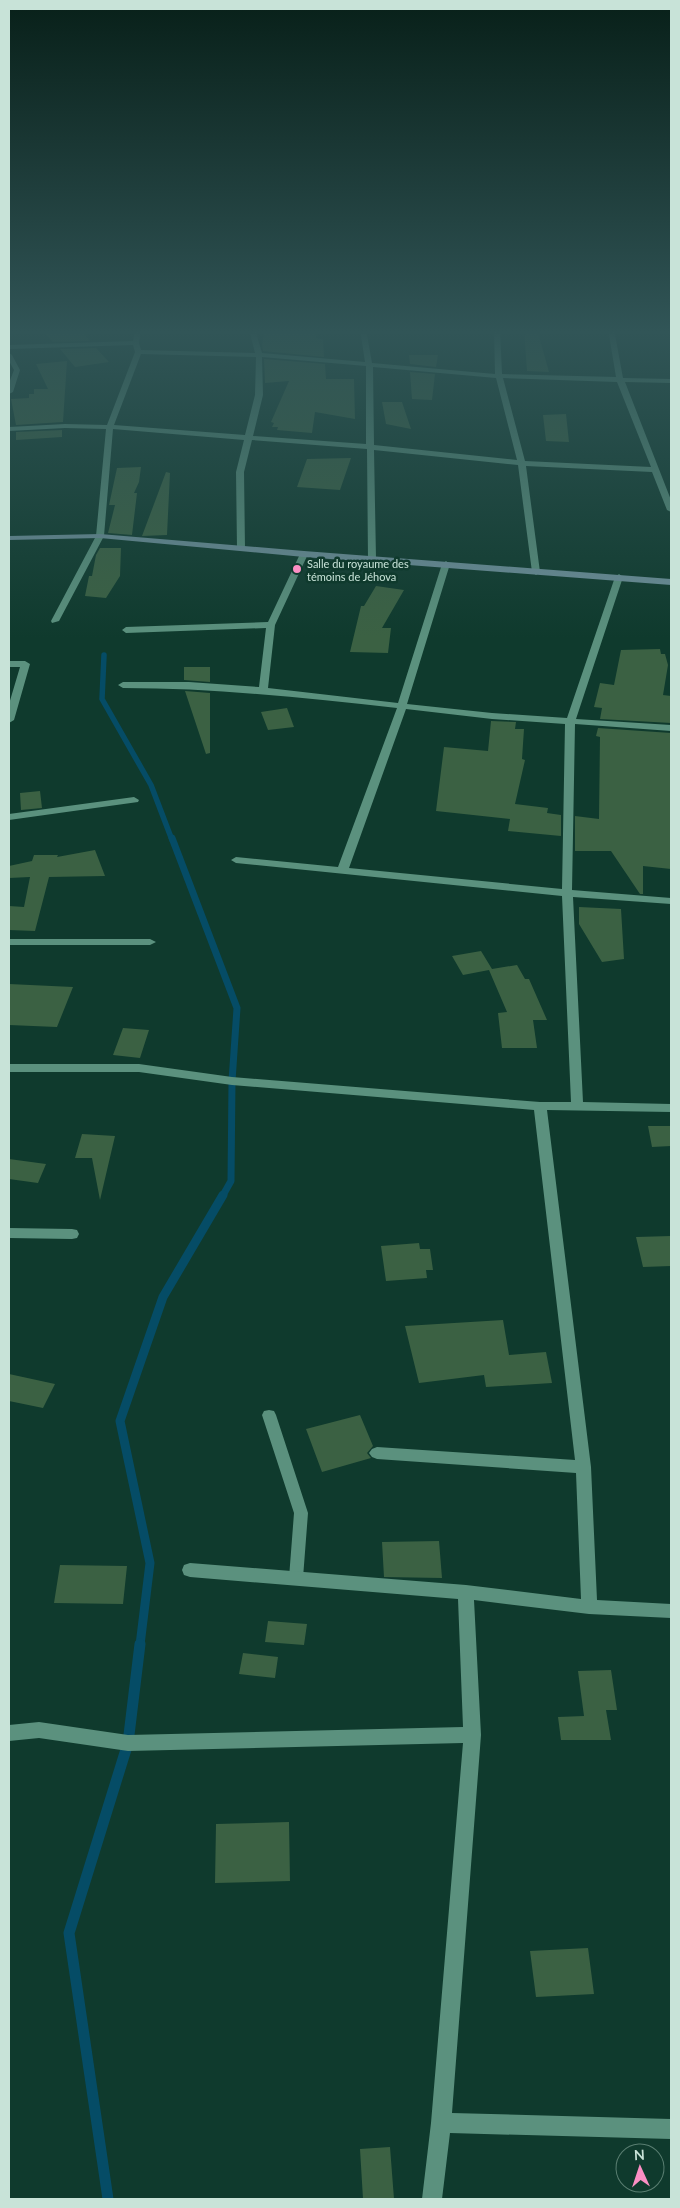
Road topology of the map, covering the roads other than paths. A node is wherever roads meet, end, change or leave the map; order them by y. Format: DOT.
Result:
graph roads {
  1 [pos="110,432"];
  2 [pos="180,432"];
  3 [pos="249,432"];
  4 [pos="371,432"];
  5 [pos="514,432"];
  6 [pos="641,432"];
  7 [pos="248,437"];
  8 [pos="371,447"];
  9 [pos="522,463"];
  10 [pos="656,470"];
  11 [pos="671,510"];
  12 [pos="100,536"];
  13 [pos="9,538"];
  14 [pos="241,548"];
  15 [pos="304,554"];
  16 [pos="372,559"];
  17 [pos="446,564"];
  18 [pos="536,572"];
  19 [pos="619,577"];
  20 [pos="671,582"];
  21 [pos="55,621"];
  22 [pos="271,625"];
  23 [pos="126,630"];
  24 [pos="9,664"];
  25 [pos="123,685"];
  26 [pos="263,690"];
  27 [pos="402,706"];
  28 [pos="9,720"];
  29 [pos="570,722"];
  30 [pos="671,728"];
  31 [pos="134,800"];
  32 [pos="9,817"];
  33 [pos="236,860"];
  34 [pos="343,869"];
  35 [pos="567,893"];
  36 [pos="671,901"];
  37 [pos="9,942"];
  38 [pos="150,942"];
  39 [pos="9,1068"];
  40 [pos="540,1106"];
  41 [pos="577,1106"];
  42 [pos="671,1108"];
  43 [pos="9,1233"];
  44 [pos="72,1234"];
  45 [pos="269,1416"];
  46 [pos="377,1453"];
  47 [pos="583,1467"];
  48 [pos="190,1570"];
  49 [pos="296,1578"];
  50 [pos="466,1592"];
  51 [pos="589,1607"];
  52 [pos="671,1611"];
  53 [pos="9,1733"];
  54 [pos="472,1735"];
  55 [pos="440,2123"];
  56 [pos="671,2129"];
  57 [pos="432,2199"];
  1 -- 12 [label="street"];
  2 -- 7 [label="street"];
  3 -- 7 [label="street"];
  4 -- 8 [label="street"];
  5 -- 9 [label="street"];
  6 -- 10 [label="street"];
  7 -- 8 [label="street"];
  7 -- 14 [label="street"];
  8 -- 9 [label="street"];
  8 -- 16 [label="street"];
  9 -- 10 [label="street"];
  9 -- 18 [label="street"];
  10 -- 11 [label="street"];
  12 -- 13 [label="street"];
  12 -- 14 [label="street"];
  12 -- 21 [label="street"];
  14 -- 15 [label="street"];
  15 -- 16 [label="street"];
  15 -- 22 [label="street"];
  16 -- 17 [label="street"];
  17 -- 18 [label="street"];
  17 -- 27 [label="street"];
  18 -- 19 [label="street"];
  19 -- 20 [label="street"];
  19 -- 29 [label="street"];
  22 -- 23 [label="street"];
  22 -- 26 [label="street"];
  24 -- 28 [label="street"];
  25 -- 26 [label="street"];
  26 -- 27 [label="street"];
  27 -- 29 [label="street"];
  27 -- 34 [label="street"];
  29 -- 30 [label="street"];
  29 -- 35 [label="street"];
  31 -- 32 [label="street"];
  33 -- 34 [label="street"];
  34 -- 35 [label="street"];
  35 -- 36 [label="street"];
  35 -- 41 [label="street"];
  37 -- 38 [label="street"];
  39 -- 40 [label="street"];
  40 -- 41 [label="street"];
  40 -- 47 [label="street"];
  41 -- 42 [label="street"];
  43 -- 44 [label="street"];
  45 -- 49 [label="lane"];
  46 -- 47 [label="street"];
  47 -- 51 [label="street"];
  48 -- 49 [label="street"];
  49 -- 50 [label="street"];
  50 -- 51 [label="street"];
  50 -- 54 [label="street"];
  51 -- 52 [label="street"];
  53 -- 54 [label="street"];
  54 -- 55 [label="street"];
  55 -- 56 [label="street"];
  55 -- 57 [label="street"];
}
